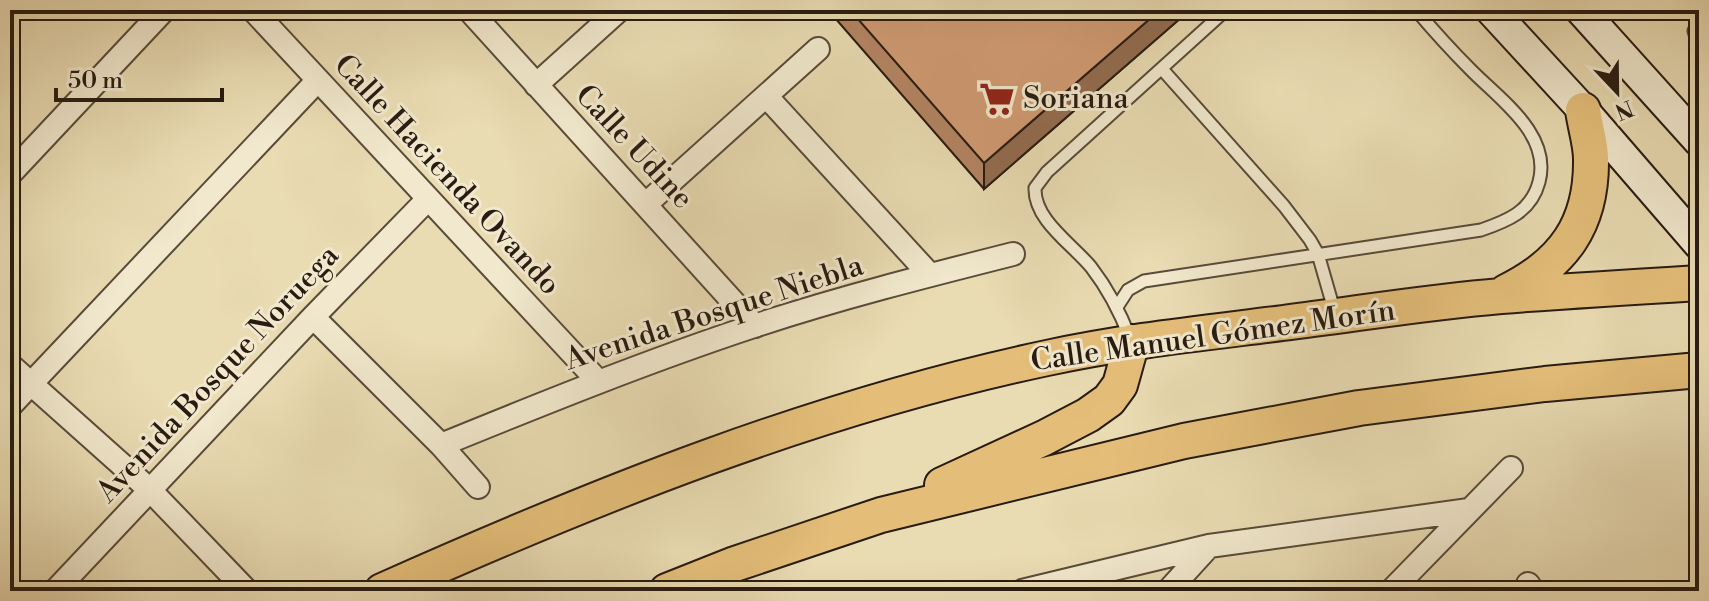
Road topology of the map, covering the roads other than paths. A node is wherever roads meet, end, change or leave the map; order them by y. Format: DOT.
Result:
graph roads {
  1 [pos="164,10"];
  2 [pos="253,10"];
  3 [pos="469,10"];
  4 [pos="619,10"];
  5 [pos="1226,10"];
  6 [pos="1416,10"];
  7 [pos="1491,10"];
  8 [pos="1581,10"];
  9 [pos="1595,10"];
  10 [pos="1699,22"];
  11 [pos="1608,40"];
  12 [pos="1699,47"];
  13 [pos="818,49"];
  14 [pos="1162,69"];
  15 [pos="318,80"];
  16 [pos="536,85"];
  17 [pos="767,97"];
  18 [pos="1583,110"];
  19 [pos="1697,133"];
  20 [pos="10,174"];
  21 [pos="427,200"];
  22 [pos="646,204"];
  23 [pos="1699,244"];
  24 [pos="1013,254"];
  25 [pos="1318,254"];
  26 [pos="930,275"];
  27 [pos="1699,283"];
  28 [pos="1498,296"];
  29 [pos="1117,307"];
  30 [pos="1336,316"];
  31 [pos="313,317"];
  32 [pos="755,326"];
  33 [pos="1132,342"];
  34 [pos="10,365"];
  35 [pos="1699,370"];
  36 [pos="598,381"];
  37 [pos="32,382"];
  38 [pos="10,406"];
  39 [pos="441,445"];
  40 [pos="1511,468"];
  41 [pos="478,487"];
  42 [pos="150,490"];
  43 [pos="1469,510"];
  44 [pos="881,515"];
  45 [pos="1209,546"];
  46 [pos="55,591"];
  47 [pos="247,591"];
  48 [pos="382,591"];
  49 [pos="667,591"];
  50 [pos="1022,591"];
  51 [pos="1168,591"];
  52 [pos="1391,591"];
  1 -- 20 [label="street"];
  2 -- 15 [label="street, Calle Hacienda Ovando"];
  3 -- 16 [label="street, Calle Udine"];
  4 -- 16 [label="street"];
  5 -- 14 [label="lane"];
  6 -- 25 [label="lane"];
  7 -- 18 [label="street"];
  8 -- 11 [label="street"];
  9 -- 11 [label="street"];
  10 -- 12 [label="lane"];
  11 -- 19 [label="street"];
  13 -- 17 [label="street"];
  14 -- 25 [label="lane"];
  14 -- 29 [label="lane"];
  15 -- 21 [label="street, Calle Hacienda Ovando"];
  15 -- 37 [label="street"];
  16 -- 22 [label="street, Calle Udine"];
  17 -- 22 [label="street"];
  17 -- 26 [label="street"];
  18 -- 23 [label="street"];
  18 -- 28 [label="main road"];
  21 -- 31 [label="street, Avenida Bosque Noruega"];
  21 -- 36 [label="street, Calle Hacienda Ovando"];
  22 -- 32 [label="street, Calle Udine"];
  24 -- 26 [label="street, Avenida Bosque Niebla"];
  25 -- 29 [label="lane"];
  25 -- 30 [label="lane"];
  26 -- 32 [label="street, Avenida Bosque Niebla"];
  27 -- 28 [label="main road, Calle Manuel Gómez Morín"];
  28 -- 30 [label="main road, Calle Manuel Gómez Morín"];
  29 -- 33 [label="lane"];
  30 -- 33 [label="main road, Calle Manuel Gómez Morín"];
  31 -- 39 [label="street"];
  31 -- 42 [label="street, Avenida Bosque Noruega"];
  32 -- 36 [label="street, Avenida Bosque Niebla"];
  33 -- 44 [label="main road"];
  33 -- 48 [label="main road, Calle Manuel Gómez Morín"];
  34 -- 37 [label="street"];
  35 -- 44 [label="main road"];
  36 -- 39 [label="street, Avenida Bosque Niebla"];
  37 -- 38 [label="street"];
  37 -- 42 [label="street"];
  39 -- 41 [label="street"];
  40 -- 43 [label="street"];
  42 -- 46 [label="street, Avenida Bosque Noruega"];
  42 -- 47 [label="street"];
  43 -- 45 [label="street"];
  43 -- 52 [label="street"];
  44 -- 49 [label="main road"];
  45 -- 50 [label="street"];
  45 -- 51 [label="street"];
}
